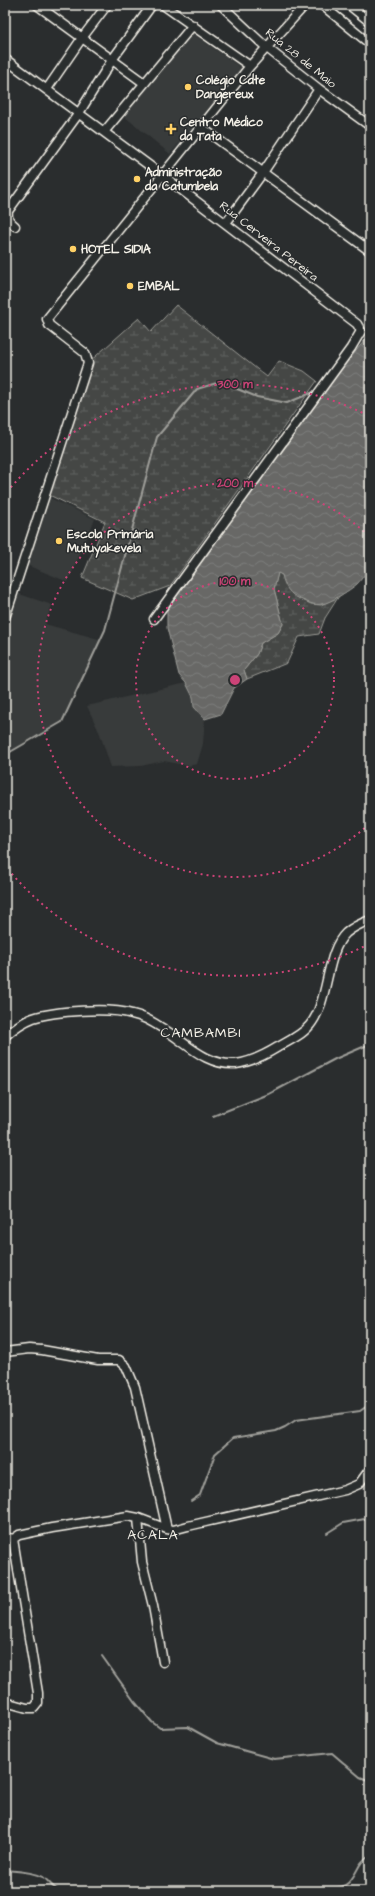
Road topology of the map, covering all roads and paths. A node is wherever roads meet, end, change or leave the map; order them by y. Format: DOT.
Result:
graph roads {
  1 [pos="37,5"];
  2 [pos="108,5"];
  3 [pos="152,5"];
  4 [pos="163,5"];
  5 [pos="221,5"];
  6 [pos="305,5"];
  7 [pos="322,5"];
  8 [pos="349,5"];
  9 [pos="370,22"];
  10 [pos="193,25"];
  11 [pos="82,38"];
  12 [pos="370,44"];
  13 [pos="268,48"];
  14 [pos="5,59"];
  15 [pos="112,60"];
  16 [pos="250,66"];
  17 [pos="144,84"];
  18 [pos="47,89"];
  19 [pos="319,89"];
  20 [pos="79,113"];
  21 [pos="370,126"];
  22 [pos="201,127"];
  23 [pos="104,132"];
  24 [pos="262,174"];
  25 [pos="162,175"];
  26 [pos="226,223"];
  27 [pos="15,226"];
  28 [pos="370,251"];
  29 [pos="5,618"];
  30 [pos="154,619"];
  31 [pos="370,920"];
  32 [pos="5,1036"];
  33 [pos="5,1352"];
  34 [pos="370,1469"];
  35 [pos="138,1518"];
  36 [pos="167,1529"];
  37 [pos="5,1537"];
  38 [pos="14,1539"];
  39 [pos="163,1662"];
  40 [pos="5,1702"];
  1 -- 11 [label="street"];
  2 -- 11 [label="street"];
  3 -- 15 [label="street"];
  4 -- 10 [label="street"];
  5 -- 13 [label="street, Rua 28 de Maio"];
  6 -- 13 [label="street"];
  7 -- 12 [label="street"];
  8 -- 9 [label="street"];
  10 -- 16 [label="street"];
  10 -- 17 [label="street"];
  11 -- 15 [label="street"];
  11 -- 18 [label="street"];
  13 -- 16 [label="street"];
  13 -- 19 [label="street, Rua 28 de Maio"];
  14 -- 18 [label="street, Rua Cerveira Pereira"];
  15 -- 17 [label="street"];
  15 -- 20 [label="street"];
  16 -- 22 [label="street"];
  17 -- 23 [label="street"];
  18 -- 20 [label="street, Rua Cerveira Pereira"];
  19 -- 21 [label="street, Rua 28 de Maio"];
  19 -- 24 [label="street"];
  20 -- 23 [label="street, Rua Cerveira Pereira"];
  20 -- 27 [label="street"];
  22 -- 24 [label="street"];
  22 -- 25 [label="street"];
  23 -- 25 [label="street, Rua Cerveira Pereira"];
  24 -- 26 [label="street"];
  24 -- 28 [label="street"];
  25 -- 26 [label="street, Rua Cerveira Pereira"];
  25 -- 29 [label="street"];
  26 -- 30 [label="street, Rua Cerveira Pereira"];
  31 -- 32 [label="street"];
  33 -- 36 [label="street"];
  34 -- 36 [label="street"];
  35 -- 36 [label="street"];
  35 -- 38 [label="street"];
  35 -- 39 [label="street"];
  37 -- 38 [label="street"];
  38 -- 40 [label="street"];
}
